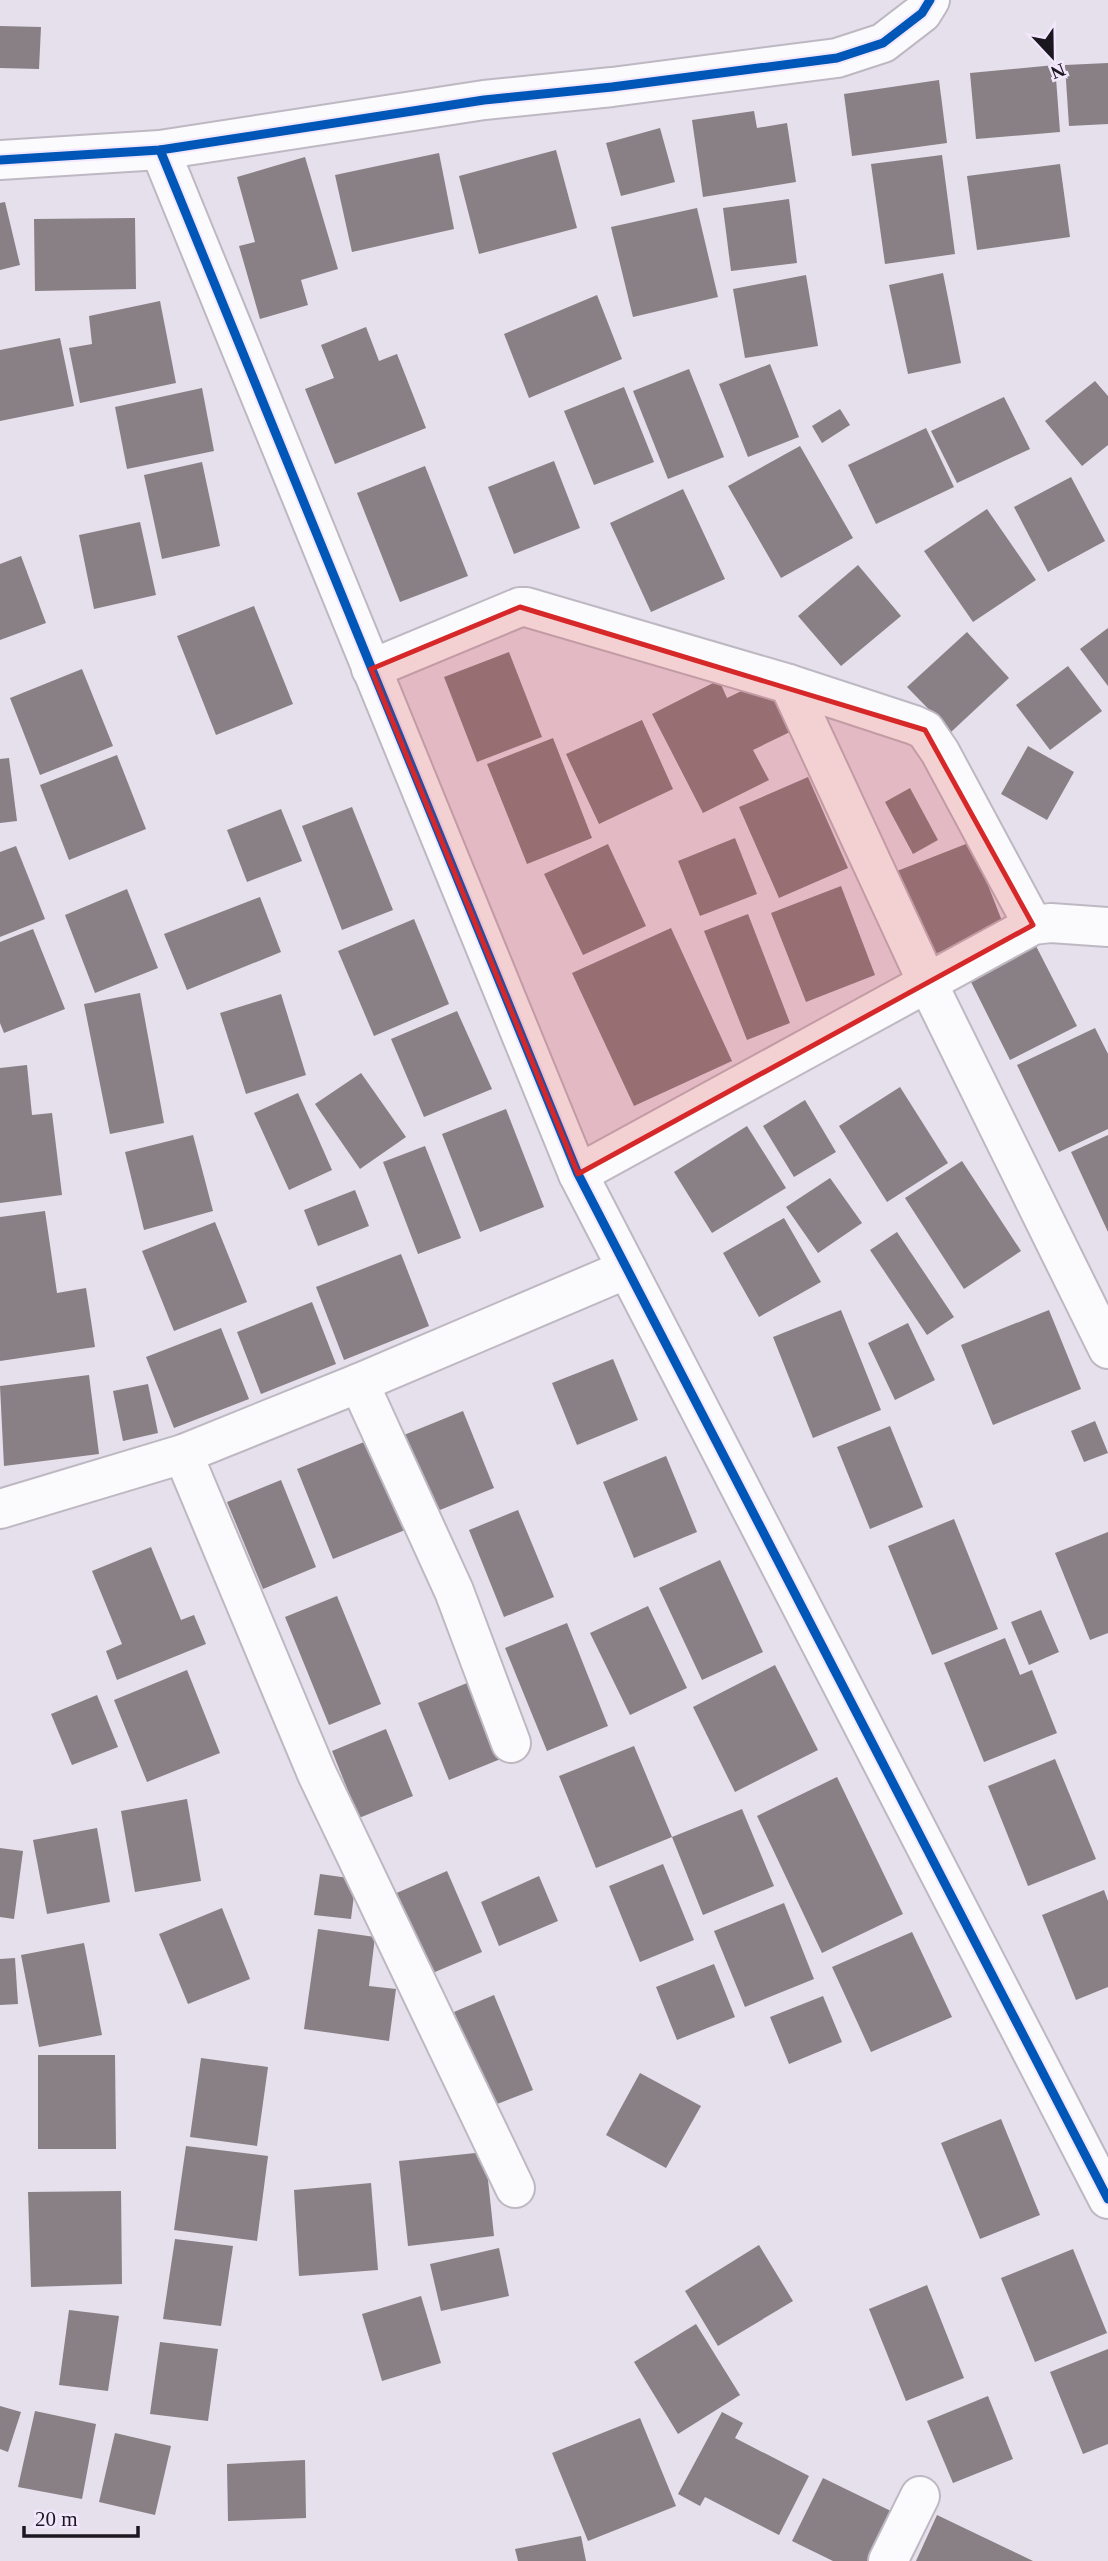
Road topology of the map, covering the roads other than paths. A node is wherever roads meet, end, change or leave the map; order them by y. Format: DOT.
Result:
graph roads {
  1 [pos="930,0"];
  2 [pos="160,150"];
  3 [pos="0,160"];
  4 [pos="371,669"];
  5 [pos="789,684"];
  6 [pos="1033,925"];
  7 [pos="1108,927"];
  8 [pos="928,982"];
  9 [pos="578,1174"];
  10 [pos="627,1269"];
  11 [pos="1108,1349"];
  12 [pos="359,1383"];
  13 [pos="183,1454"];
  14 [pos="0,1509"];
  15 [pos="511,1743"];
  16 [pos="515,2188"];
  17 [pos="1108,2199"];
  18 [pos="920,2496"];
  19 [pos="888,2561"];
  1 -- 2 [label="street"];
  2 -- 3 [label="street"];
  2 -- 4 [label="street"];
  4 -- 5 [label="street"];
  4 -- 9 [label="street"];
  5 -- 6 [label="street"];
  5 -- 8 [label="street"];
  6 -- 7 [label="street"];
  6 -- 8 [label="street"];
  8 -- 9 [label="street"];
  8 -- 11 [label="street"];
  9 -- 10 [label="street"];
  10 -- 12 [label="street"];
  10 -- 17 [label="street"];
  12 -- 13 [label="street"];
  12 -- 15 [label="street"];
  13 -- 14 [label="street"];
  13 -- 16 [label="street"];
  18 -- 19 [label="street"];
}
